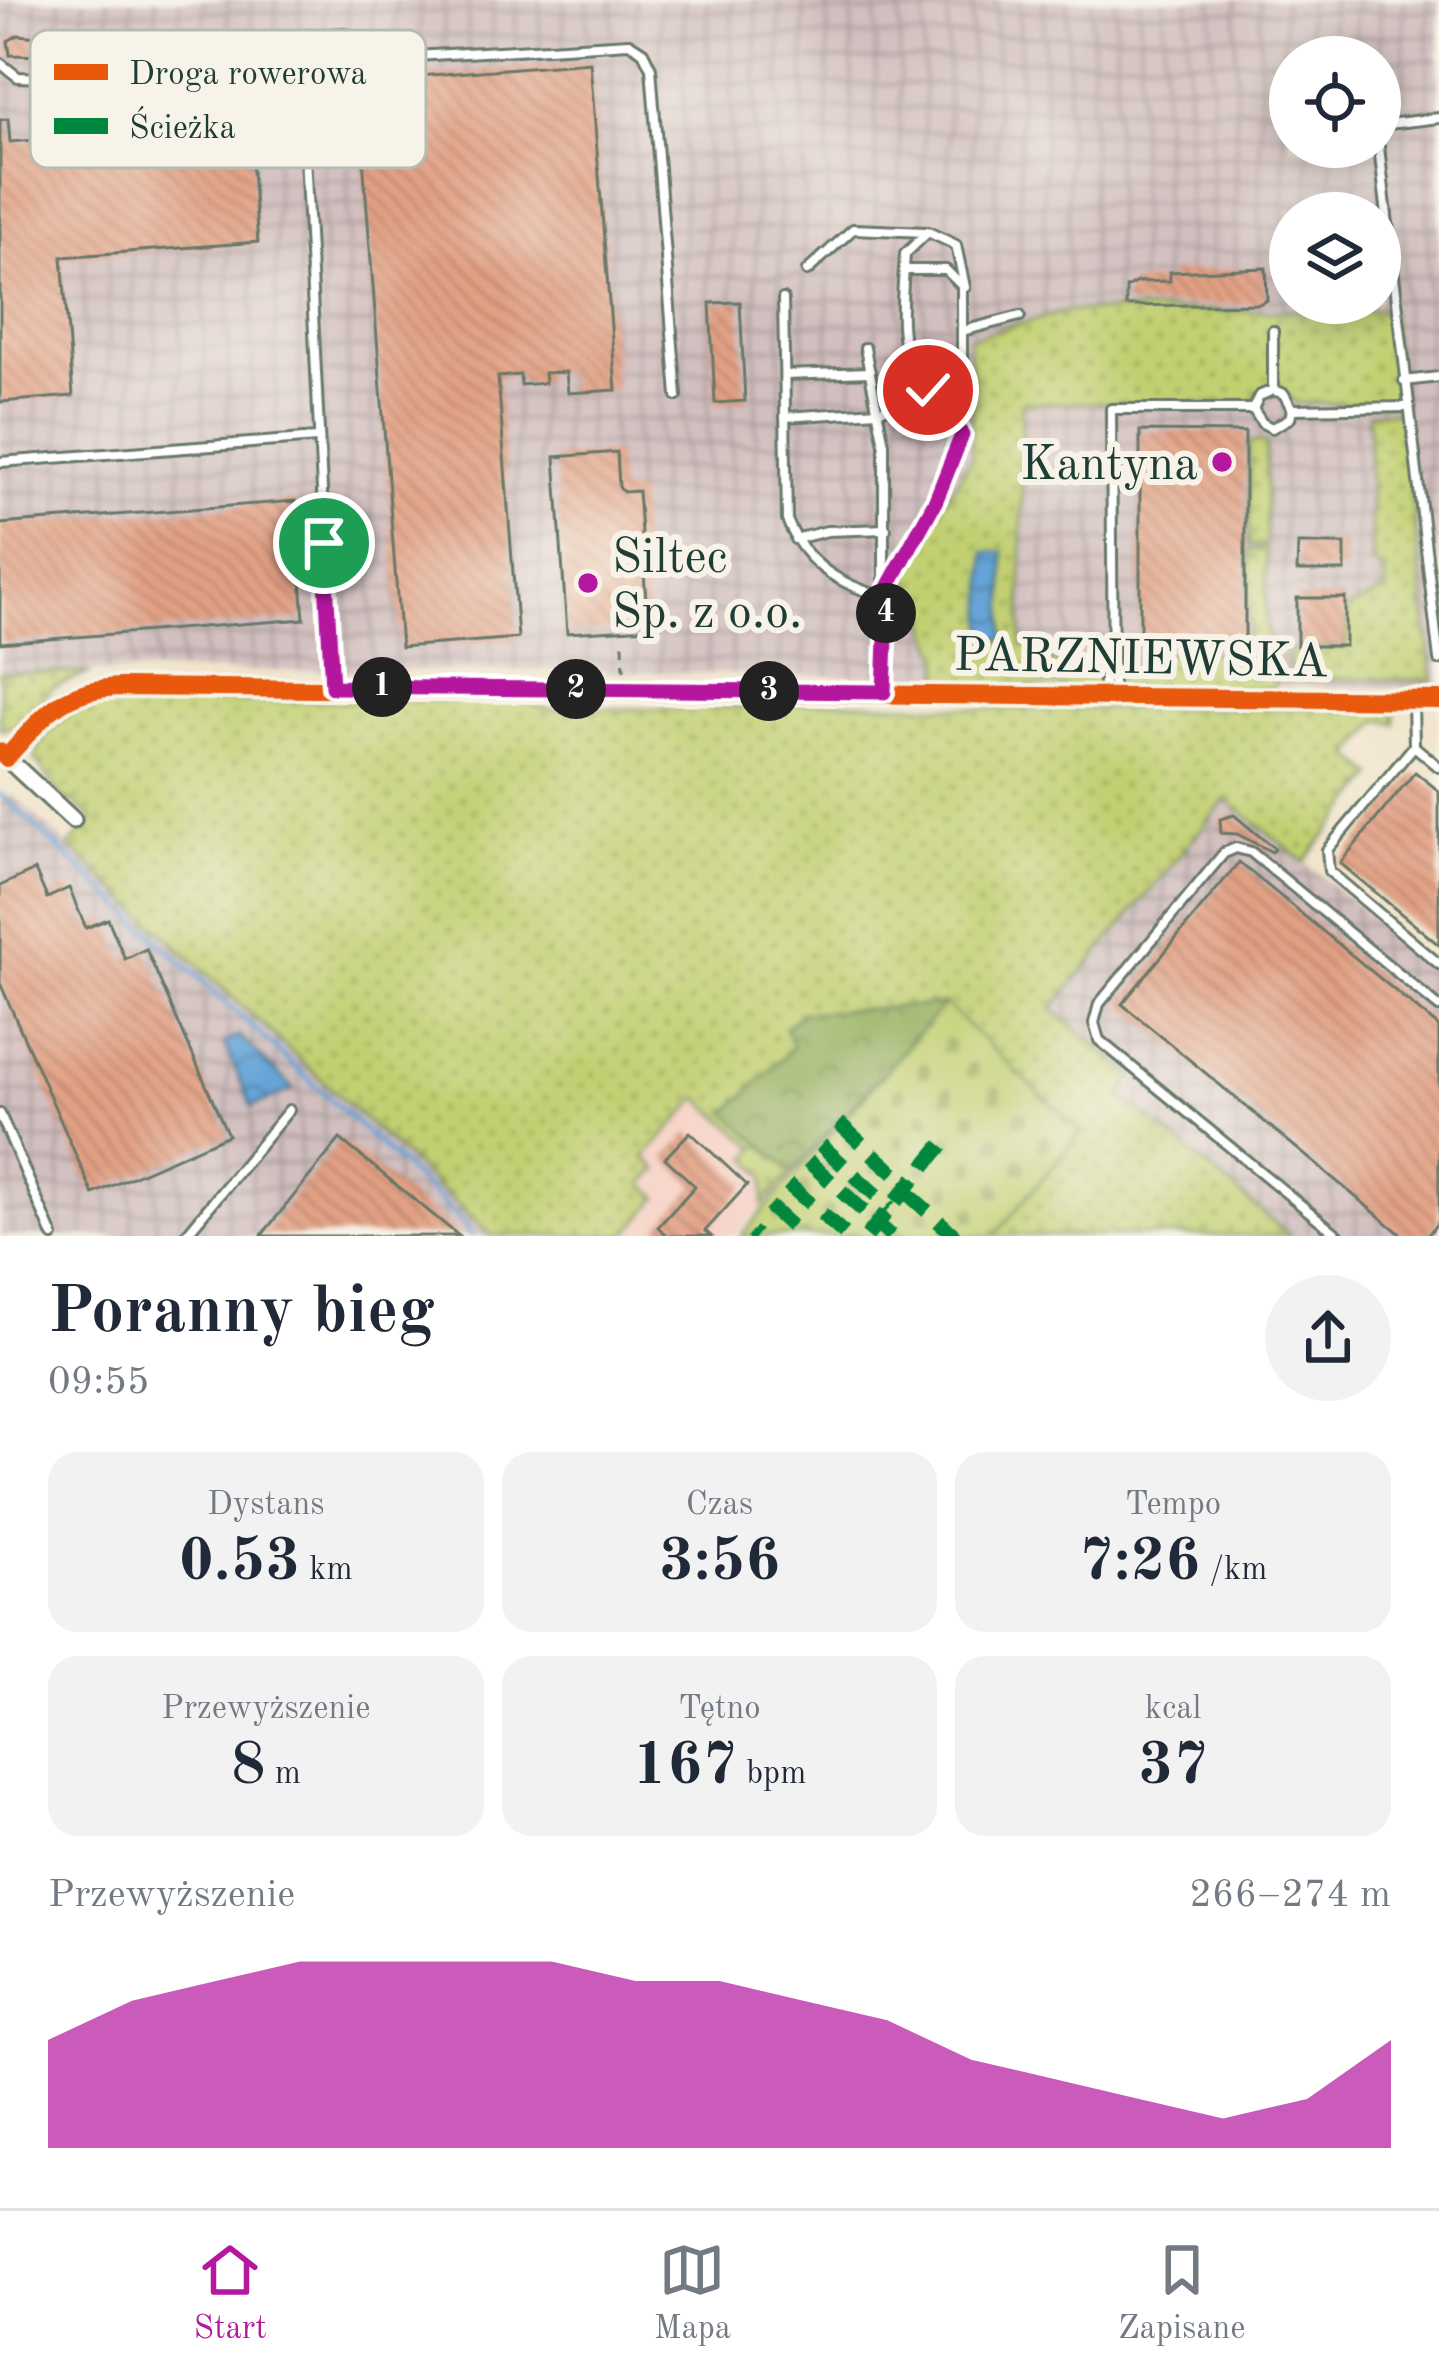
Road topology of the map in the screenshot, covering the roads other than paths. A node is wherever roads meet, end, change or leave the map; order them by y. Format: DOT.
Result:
graph roads {
  1 [pos="426,55"];
  2 [pos="0,62"];
  3 [pos="30,77"];
  4 [pos="1439,118"];
  5 [pos="1401,122"];
  6 [pos="305,168"];
  7 [pos="1381,168"];
  8 [pos="928,232"];
  9 [pos="904,270"];
  10 [pos="806,271"];
  11 [pos="783,298"];
  12 [pos="965,300"];
  13 [pos="1020,316"];
  14 [pos="966,330"];
  15 [pos="1273,331"];
  16 [pos="866,348"];
  17 [pos="870,372"];
  18 [pos="784,375"];
  19 [pos="1439,377"];
  20 [pos="1404,381"];
  21 [pos="928,390"];
  22 [pos="1273,390"];
  23 [pos="677,397"];
  24 [pos="1407,407"];
  25 [pos="1253,409"];
  26 [pos="1292,410"];
  27 [pos="878,411"];
  28 [pos="785,417"];
  29 [pos="962,435"];
  30 [pos="317,438"];
  31 [pos="0,462"];
  32 [pos="886,529"];
  33 [pos="795,539"];
  34 [pos="887,593"];
  35 [pos="1104,657"];
  36 [pos="1439,660"];
  37 [pos="332,687"];
  38 [pos="884,692"];
  39 [pos="1108,695"];
  40 [pos="1413,699"];
  41 [pos="1439,700"];
  42 [pos="1414,746"];
  43 [pos="3,755"];
  44 [pos="1439,766"];
  45 [pos="73,820"];
  46 [pos="1439,964"];
  47 [pos="1439,1007"];
  48 [pos="289,1110"];
  49 [pos="0,1114"];
  50 [pos="13,1144"];
  51 [pos="0,1150"];
  52 [pos="53,1236"];
  53 [pos="185,1236"];
  54 [pos="1340,1236"];
  1 -- 23 [label="lane"];
  2 -- 3 [label="lane"];
  4 -- 5 [label="lane"];
  6 -- 30 [label="lane"];
  7 -- 20 [label="lane"];
  8 -- 9 [label="lane"];
  8 -- 10 [label="lane"];
  8 -- 12 [label="lane"];
  9 -- 12 [label="lane"];
  9 -- 21 [label="lane"];
  11 -- 18 [label="lane"];
  12 -- 14 [label="lane"];
  13 -- 14 [label="lane"];
  14 -- 29 [label="lane"];
  15 -- 22 [label="lane"];
  16 -- 17 [label="lane"];
  17 -- 18 [label="lane"];
  17 -- 27 [label="lane"];
  18 -- 28 [label="lane"];
  19 -- 20 [label="lane"];
  20 -- 24 [label="lane"];
  21 -- 27 [label="lane"];
  21 -- 29 [label="lane"];
  22 -- 25 [label="lane"];
  22 -- 26 [label="lane"];
  24 -- 26 [label="lane"];
  24 -- 36 [label="lane"];
  25 -- 26 [label="lane"];
  25 -- 39 [label="lane"];
  27 -- 28 [label="lane"];
  27 -- 32 [label="lane"];
  28 -- 33 [label="lane"];
  29 -- 34 [label="lane"];
  30 -- 31 [label="lane"];
  30 -- 37 [label="lane"];
  32 -- 33 [label="lane"];
  32 -- 34 [label="lane"];
  33 -- 34 [label="lane"];
  34 -- 38 [label="lane"];
  35 -- 39 [label="lane"];
  37 -- 38 [label="street, PARZNIEWSKA"];
  37 -- 43 [label="street, PARZNIEWSKA"];
  38 -- 39 [label="street, PARZNIEWSKA"];
  39 -- 40 [label="street, PARZNIEWSKA"];
  40 -- 41 [label="street, PARZNIEWSKA"];
  40 -- 42 [label="lane"];
  42 -- 44 [label="lane"];
  42 -- 46 [label="lane"];
  43 -- 45 [label="street"];
  47 -- 54 [label="lane"];
  48 -- 53 [label="lane"];
  49 -- 50 [label="lane"];
  50 -- 51 [label="lane"];
  50 -- 52 [label="lane"];
}
